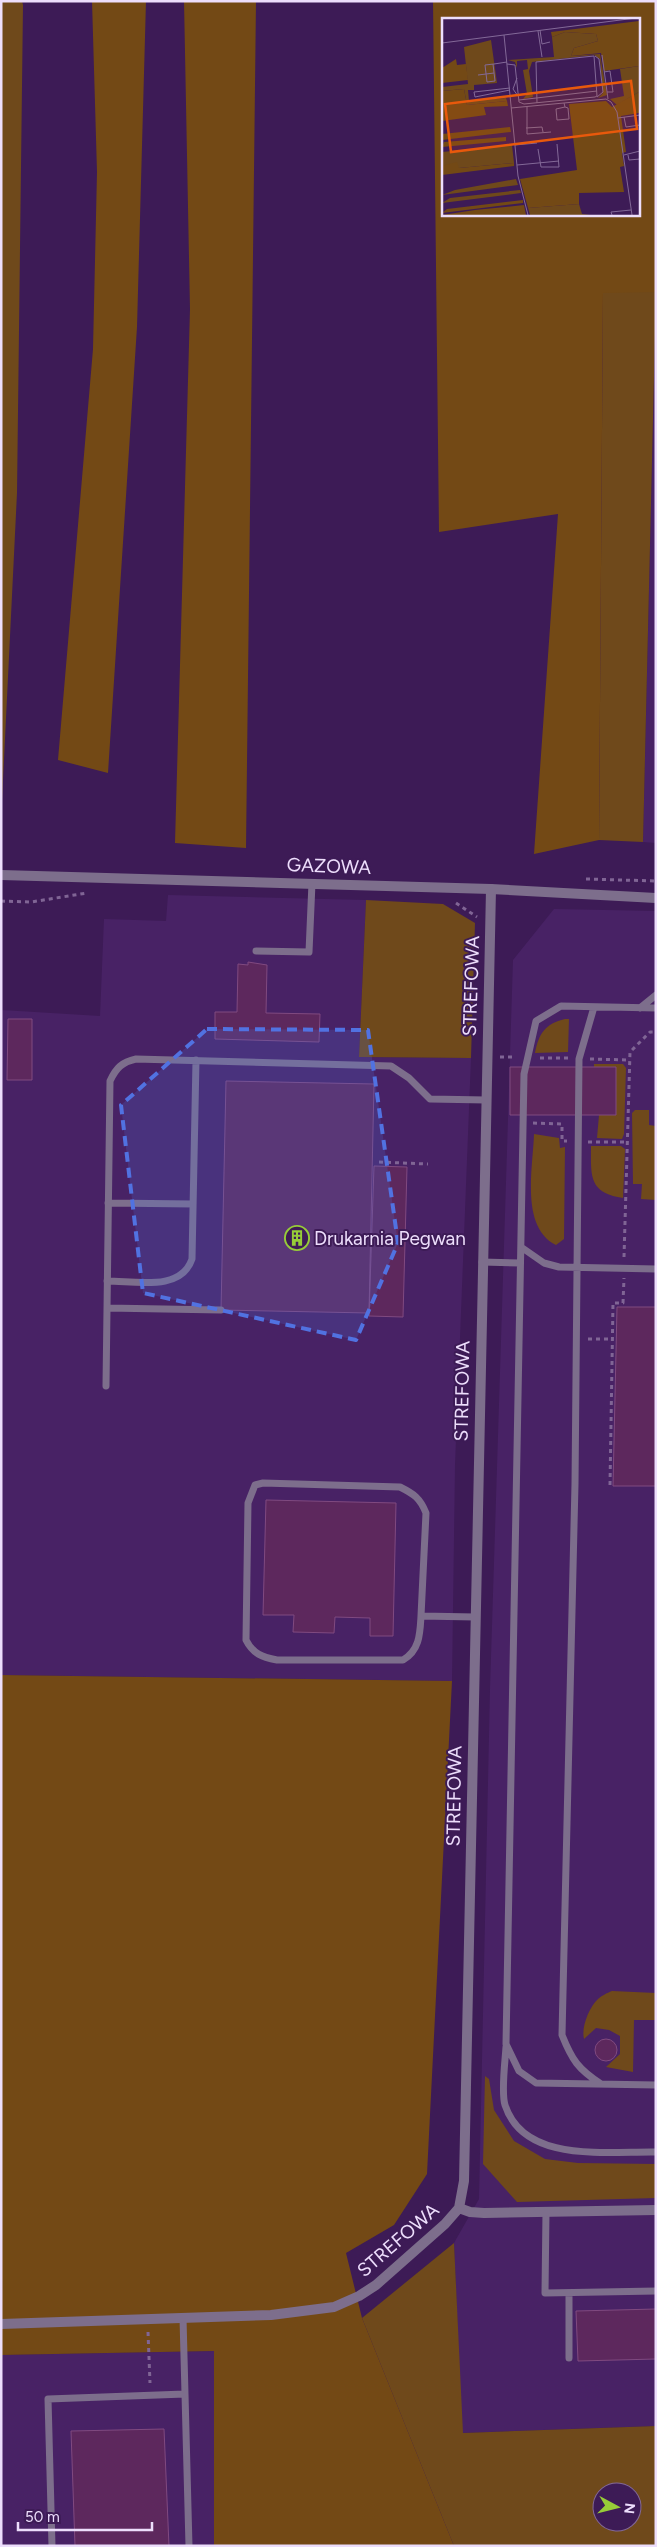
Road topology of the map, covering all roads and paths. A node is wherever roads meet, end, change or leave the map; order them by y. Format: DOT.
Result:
graph roads {
  1 [pos="1,874"];
  2 [pos="312,883"];
  3 [pos="491,889"];
  4 [pos="656,898"];
  5 [pos="256,951"];
  6 [pos="656,995"];
  7 [pos="594,1007"];
  8 [pos="640,1008"];
  9 [pos="656,1008"];
  10 [pos="656,1032"];
  11 [pos="487,1056"];
  12 [pos="528,1058"];
  13 [pos="580,1058"];
  14 [pos="196,1060"];
  15 [pos="630,1060"];
  16 [pos="486,1100"];
  17 [pos="379,1162"];
  18 [pos="428,1164"];
  19 [pos="108,1203"];
  20 [pos="193,1204"];
  21 [pos="520,1247"];
  22 [pos="482,1262"];
  23 [pos="520,1263"];
  24 [pos="578,1267"];
  25 [pos="624,1268"];
  26 [pos="656,1269"];
  27 [pos="108,1281"];
  28 [pos="107,1308"];
  29 [pos="221,1310"];
  30 [pos="106,1386"];
  31 [pos="610,1485"];
  32 [pos="421,1616"];
  33 [pos="475,1616"];
  34 [pos="506,2044"];
  35 [pos="601,2084"];
  36 [pos="656,2085"];
  37 [pos="656,2152"];
  38 [pos="459,2208"];
  39 [pos="656,2210"];
  40 [pos="546,2212"];
  41 [pos="656,2291"];
  42 [pos="569,2293"];
  43 [pos="184,2318"];
  44 [pos="147,2319"];
  45 [pos="1,2324"];
  46 [pos="569,2358"];
  47 [pos="185,2394"];
  48 [pos="150,2396"];
  49 [pos="52,2546"];
  50 [pos="189,2546"];
  1 -- 2 [label="street, GAZOWA"];
  2 -- 3 [label="street, GAZOWA"];
  2 -- 5 [label="lane"];
  3 -- 4 [label="street, GAZOWA"];
  3 -- 11 [label="street, STREFOWA"];
  6 -- 8 [label="lane"];
  7 -- 8 [label="lane"];
  7 -- 12 [label="lane"];
  7 -- 13 [label="lane"];
  8 -- 9 [label="lane"];
  10 -- 15 [label="path"];
  11 -- 12 [label="path"];
  11 -- 16 [label="street, STREFOWA"];
  12 -- 13 [label="path"];
  12 -- 21 [label="lane"];
  13 -- 15 [label="path"];
  13 -- 24 [label="lane"];
  14 -- 16 [label="lane"];
  14 -- 19 [label="lane"];
  14 -- 20 [label="lane"];
  15 -- 25 [label="path"];
  16 -- 22 [label="street, STREFOWA"];
  17 -- 18 [label="path"];
  19 -- 20 [label="lane"];
  19 -- 27 [label="lane"];
  20 -- 27 [label="lane"];
  21 -- 23 [label="lane"];
  21 -- 24 [label="lane"];
  22 -- 23 [label="lane"];
  22 -- 33 [label="street, STREFOWA"];
  23 -- 34 [label="lane"];
  24 -- 25 [label="lane"];
  24 -- 35 [label="lane"];
  25 -- 26 [label="lane"];
  25 -- 31 [label="path"];
  27 -- 28 [label="lane"];
  28 -- 29 [label="lane"];
  28 -- 30 [label="lane"];
  32 -- 32 [label="lane"];
  32 -- 33 [label="lane"];
  33 -- 38 [label="street, STREFOWA"];
  34 -- 35 [label="lane"];
  34 -- 37 [label="lane"];
  35 -- 36 [label="lane"];
  38 -- 40 [label="street"];
  38 -- 43 [label="street, STREFOWA"];
  39 -- 40 [label="street"];
  40 -- 42 [label="lane"];
  41 -- 42 [label="lane"];
  42 -- 46 [label="lane"];
  43 -- 44 [label="street, STREFOWA"];
  43 -- 47 [label="lane"];
  44 -- 45 [label="street, STREFOWA"];
  44 -- 48 [label="path"];
  47 -- 48 [label="lane"];
  47 -- 50 [label="lane"];
  48 -- 49 [label="lane"];
}
